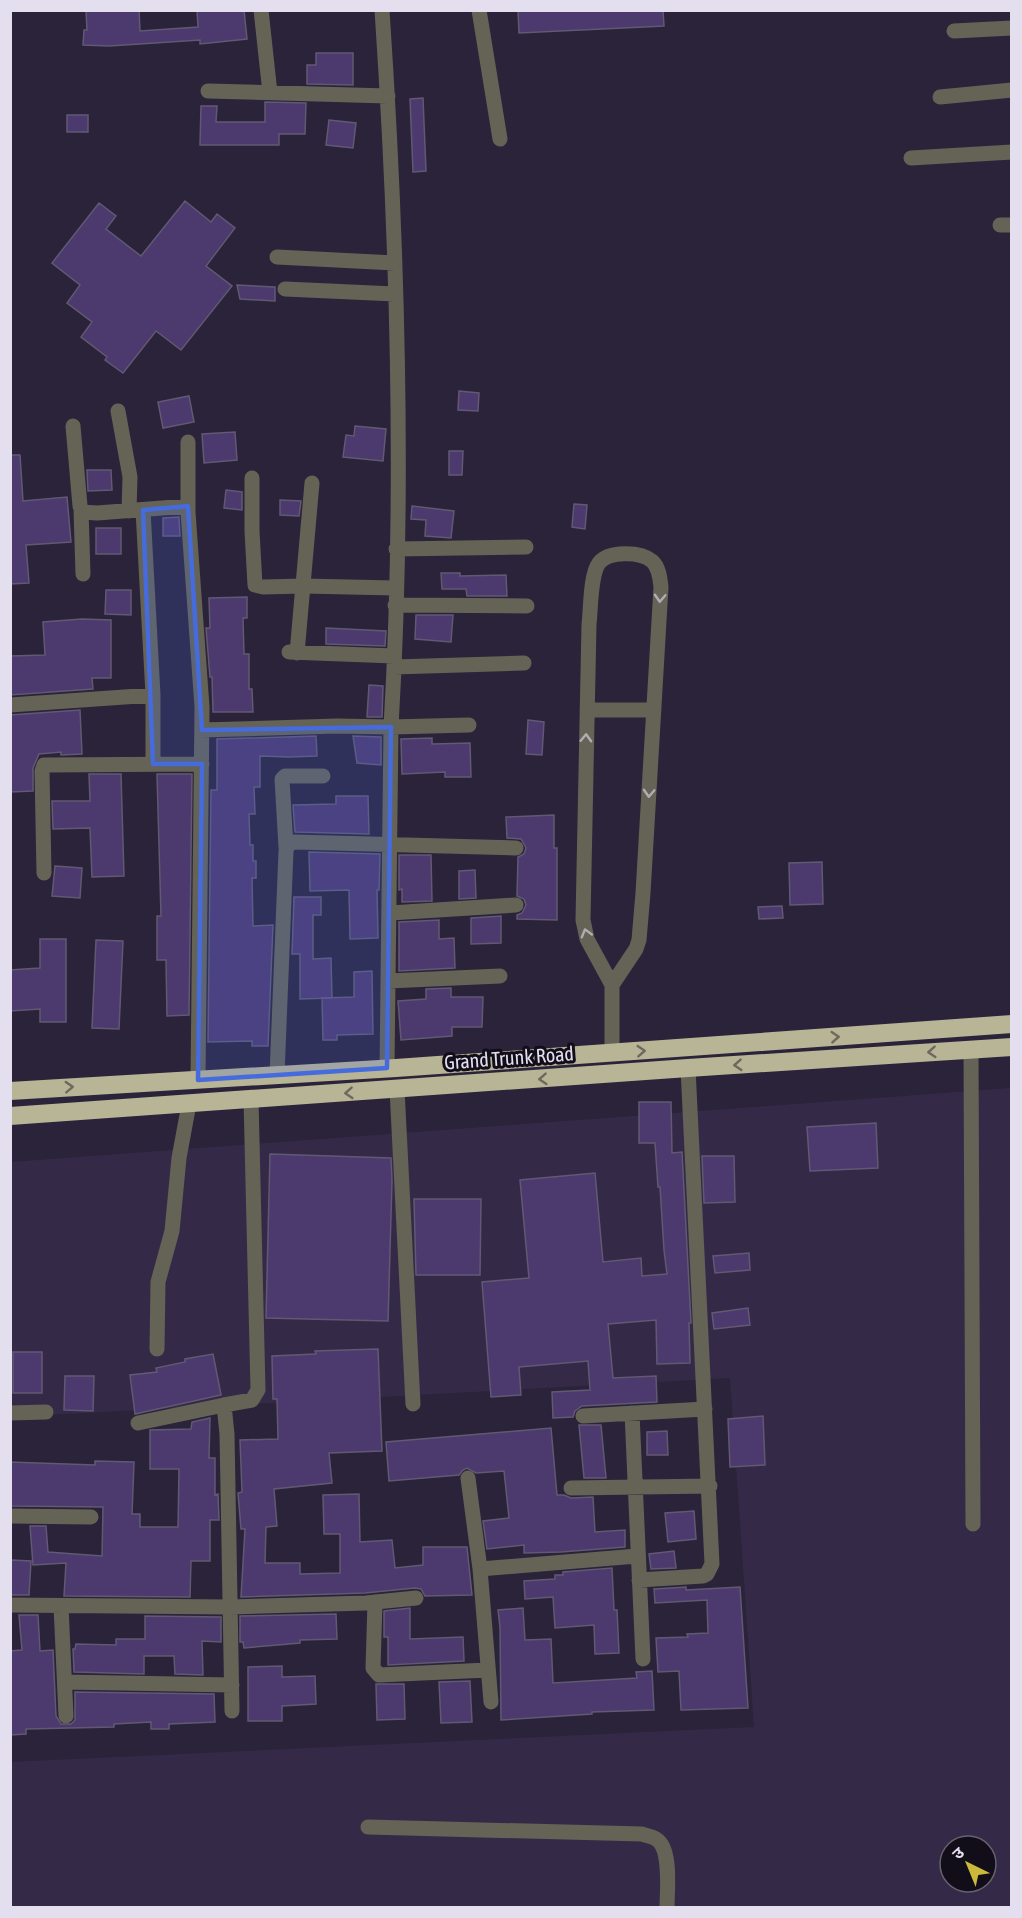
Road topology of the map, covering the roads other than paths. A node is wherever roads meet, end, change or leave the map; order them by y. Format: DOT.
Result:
graph roads {
  1 [pos="261,10"];
  2 [pos="382,10"];
  3 [pos="479,10"];
  4 [pos="1011,28"];
  5 [pos="954,31"];
  6 [pos="1011,90"];
  7 [pos="208,91"];
  8 [pos="270,93"];
  9 [pos="388,96"];
  10 [pos="940,97"];
  11 [pos="500,139"];
  12 [pos="1011,152"];
  13 [pos="911,158"];
  14 [pos="277,257"];
  15 [pos="395,263"];
  16 [pos="285,289"];
  17 [pos="395,294"];
  18 [pos="118,411"];
  19 [pos="73,426"];
  20 [pos="188,442"];
  21 [pos="252,478"];
  22 [pos="312,483"];
  23 [pos="188,506"];
  24 [pos="81,510"];
  25 [pos="136,510"];
  26 [pos="526,547"];
  27 [pos="396,549"];
  28 [pos="83,574"];
  29 [pos="303,586"];
  30 [pos="395,588"];
  31 [pos="395,605"];
  32 [pos="527,606"];
  33 [pos="394,662"];
  34 [pos="524,663"];
  35 [pos="153,695"];
  36 [pos="10,705"];
  37 [pos="587,710"];
  38 [pos="654,710"];
  39 [pos="469,725"];
  40 [pos="391,727"];
  41 [pos="202,730"];
  42 [pos="153,764"];
  43 [pos="202,764"];
  44 [pos="323,776"];
  45 [pos="391,846"];
  46 [pos="286,848"];
  47 [pos="516,848"];
  48 [pos="44,873"];
  49 [pos="516,905"];
  50 [pos="390,913"];
  51 [pos="500,976"];
  52 [pos="388,981"];
  53 [pos="612,985"];
  54 [pos="1011,1024"];
  55 [pos="1011,1047"];
  56 [pos="971,1050"];
  57 [pos="612,1053"];
  58 [pos="387,1068"];
  59 [pos="688,1068"];
  60 [pos="277,1075"];
  61 [pos="198,1080"];
  62 [pos="397,1089"];
  63 [pos="10,1091"];
  64 [pos="251,1099"];
  65 [pos="189,1104"];
  66 [pos="10,1116"];
  67 [pos="157,1349"];
  68 [pos="413,1404"];
  69 [pos="224,1405"];
  70 [pos="705,1409"];
  71 [pos="46,1412"];
  72 [pos="10,1413"];
  73 [pos="632,1413"];
  74 [pos="583,1416"];
  75 [pos="138,1423"];
  76 [pos="468,1478"];
  77 [pos="710,1486"];
  78 [pos="571,1488"];
  79 [pos="635,1488"];
  80 [pos="10,1516"];
  81 [pos="91,1517"];
  82 [pos="973,1524"];
  83 [pos="637,1556"];
  84 [pos="480,1569"];
  85 [pos="639,1580"];
  86 [pos="416,1598"];
  87 [pos="375,1602"];
  88 [pos="10,1605"];
  89 [pos="61,1606"];
  90 [pos="230,1607"];
  91 [pos="643,1659"];
  92 [pos="488,1670"];
  93 [pos="65,1682"];
  94 [pos="232,1685"];
  95 [pos="491,1702"];
  96 [pos="232,1711"];
  97 [pos="66,1716"];
  98 [pos="368,1827"];
  99 [pos="667,1908"];
  1 -- 8 [label="street"];
  2 -- 9 [label="street"];
  3 -- 11 [label="street"];
  4 -- 5 [label="street"];
  6 -- 10 [label="street"];
  7 -- 8 [label="street"];
  8 -- 9 [label="street"];
  9 -- 15 [label="street"];
  12 -- 13 [label="street"];
  14 -- 15 [label="street"];
  15 -- 17 [label="street"];
  16 -- 17 [label="street"];
  17 -- 27 [label="street"];
  18 -- 25 [label="street"];
  19 -- 24 [label="street"];
  20 -- 23 [label="street"];
  21 -- 29 [label="street"];
  22 -- 29 [label="street"];
  23 -- 25 [label="street"];
  23 -- 41 [label="street"];
  24 -- 25 [label="street"];
  24 -- 28 [label="street"];
  25 -- 35 [label="street"];
  26 -- 27 [label="street"];
  27 -- 30 [label="street"];
  29 -- 30 [label="street"];
  29 -- 33 [label="street"];
  30 -- 31 [label="street"];
  31 -- 32 [label="street"];
  31 -- 33 [label="street"];
  33 -- 34 [label="street"];
  33 -- 40 [label="street"];
  35 -- 36 [label="street"];
  35 -- 42 [label="street"];
  37 -- 38 [label="street"];
  37 -- 38 [label="street, one-way"];
  53 -- 37 [label="street, one-way"];
  38 -- 53 [label="street, one-way"];
  39 -- 40 [label="street"];
  40 -- 41 [label="street"];
  40 -- 45 [label="street"];
  41 -- 43 [label="street"];
  42 -- 43 [label="street"];
  42 -- 48 [label="street"];
  43 -- 61 [label="street"];
  44 -- 46 [label="street"];
  45 -- 46 [label="street"];
  45 -- 47 [label="street"];
  45 -- 50 [label="street"];
  46 -- 60 [label="street"];
  49 -- 50 [label="street"];
  50 -- 52 [label="street"];
  51 -- 52 [label="street"];
  52 -- 58 [label="street"];
  53 -- 57 [label="street"];
  57 -- 54 [label="highway, Grand Trunk Road, one-way"];
  55 -- 56 [label="highway, Grand Trunk Road"];
  56 -- 59 [label="highway, Grand Trunk Road, one-way"];
  56 -- 82 [label="street"];
  57 -- 58 [label="highway, Grand Trunk Road"];
  58 -- 60 [label="highway, Grand Trunk Road"];
  59 -- 62 [label="highway, Grand Trunk Road, one-way"];
  59 -- 70 [label="street"];
  60 -- 61 [label="highway, Grand Trunk Road"];
  63 -- 61 [label="highway, Grand Trunk Road, one-way"];
  62 -- 64 [label="highway, Grand Trunk Road, one-way"];
  62 -- 68 [label="street"];
  64 -- 65 [label="highway, Grand Trunk Road"];
  64 -- 69 [label="street"];
  65 -- 66 [label="highway, Grand Trunk Road"];
  65 -- 67 [label="street"];
  69 -- 75 [label="street"];
  69 -- 90 [label="street"];
  70 -- 73 [label="street"];
  70 -- 77 [label="street"];
  71 -- 72 [label="street"];
  73 -- 74 [label="street"];
  73 -- 79 [label="street"];
  76 -- 84 [label="street"];
  77 -- 79 [label="street"];
  77 -- 85 [label="street"];
  78 -- 79 [label="street"];
  79 -- 83 [label="street"];
  80 -- 81 [label="street"];
  83 -- 84 [label="street"];
  83 -- 85 [label="street"];
  84 -- 92 [label="street"];
  85 -- 91 [label="street"];
  86 -- 87 [label="street"];
  87 -- 90 [label="street"];
  87 -- 92 [label="street"];
  88 -- 89 [label="street"];
  89 -- 90 [label="street"];
  89 -- 93 [label="street"];
  90 -- 94 [label="street"];
  92 -- 95 [label="street"];
  93 -- 94 [label="street"];
  93 -- 97 [label="street"];
  94 -- 96 [label="street"];
  98 -- 99 [label="street"];
}
